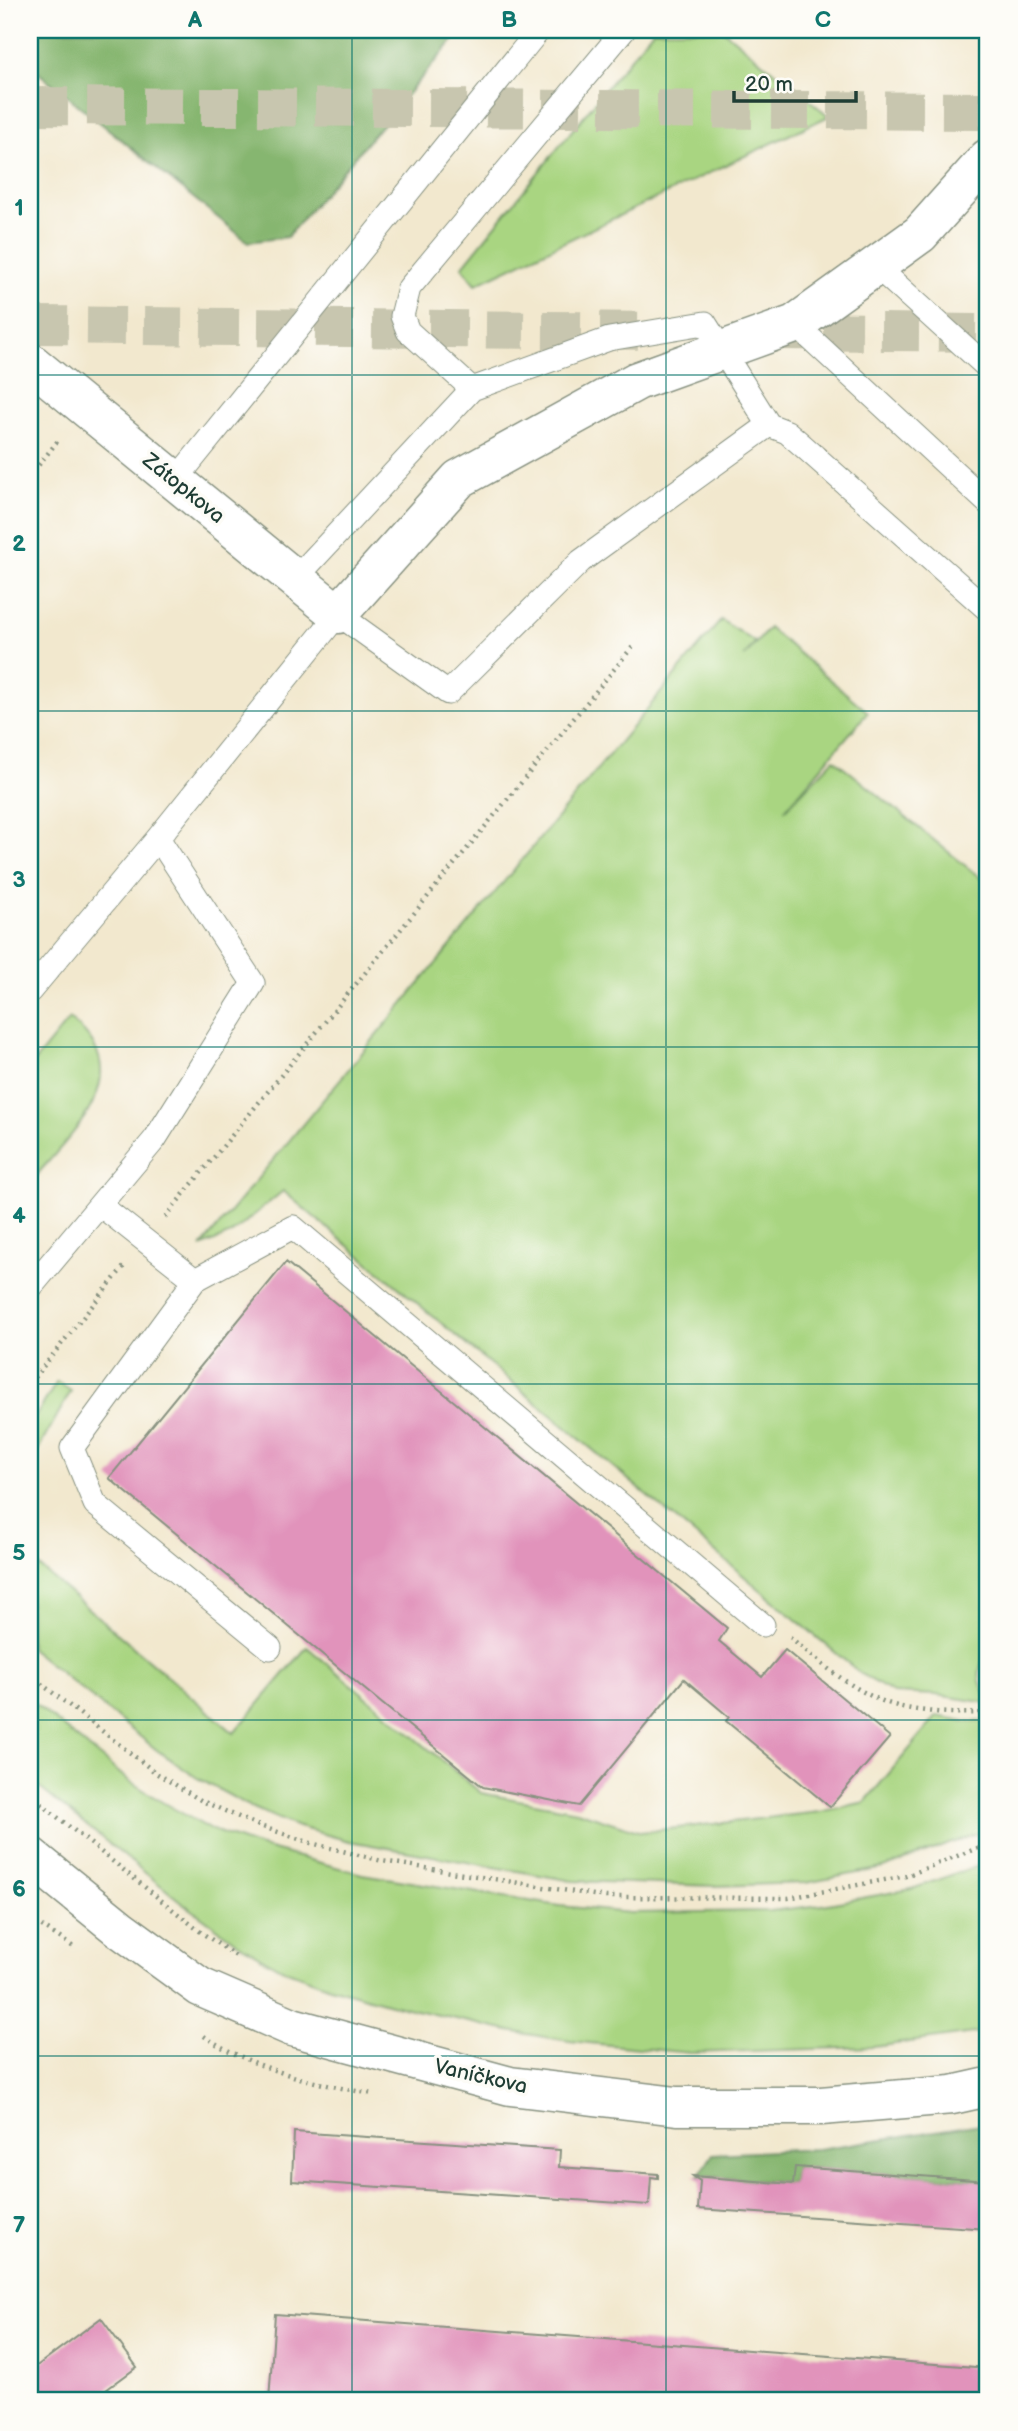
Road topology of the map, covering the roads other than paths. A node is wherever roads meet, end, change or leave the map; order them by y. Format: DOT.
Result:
graph roads {
  1 [pos="538,30"];
  2 [pos="624,30"];
  3 [pos="988,158"];
  4 [pos="877,267"];
  5 [pos="795,324"];
  6 [pos="720,350"];
  7 [pos="30,362"];
  8 [pos="988,368"];
  9 [pos="472,389"];
  10 [pos="769,425"];
  11 [pos="175,481"];
  12 [pos="988,503"];
  13 [pos="295,579"];
  14 [pos="988,610"];
  15 [pos="338,614"];
  16 [pos="158,838"];
  17 [pos="30,991"];
  18 [pos="100,1205"];
  19 [pos="195,1280"];
  20 [pos="30,1288"];
  21 [pos="763,1625"];
  22 [pos="270,1648"];
  23 [pos="30,1856"];
  24 [pos="988,2087"];
  1 -- 11 [label="lane"];
  2 -- 9 [label="lane"];
  3 -- 4 [label="street"];
  4 -- 5 [label="street"];
  4 -- 8 [label="lane"];
  5 -- 6 [label="street"];
  5 -- 12 [label="lane"];
  6 -- 9 [label="lane"];
  6 -- 10 [label="lane"];
  6 -- 15 [label="street"];
  7 -- 11 [label="street, Zátopkova"];
  9 -- 13 [label="lane"];
  10 -- 14 [label="lane"];
  10 -- 15 [label="lane"];
  11 -- 13 [label="street, Zátopkova"];
  13 -- 15 [label="street, Zátopkova"];
  15 -- 16 [label="lane"];
  16 -- 17 [label="lane"];
  16 -- 18 [label="lane"];
  18 -- 19 [label="lane"];
  18 -- 20 [label="lane"];
  19 -- 21 [label="lane"];
  19 -- 22 [label="lane"];
  23 -- 24 [label="street, Vaníčkova"];
}
